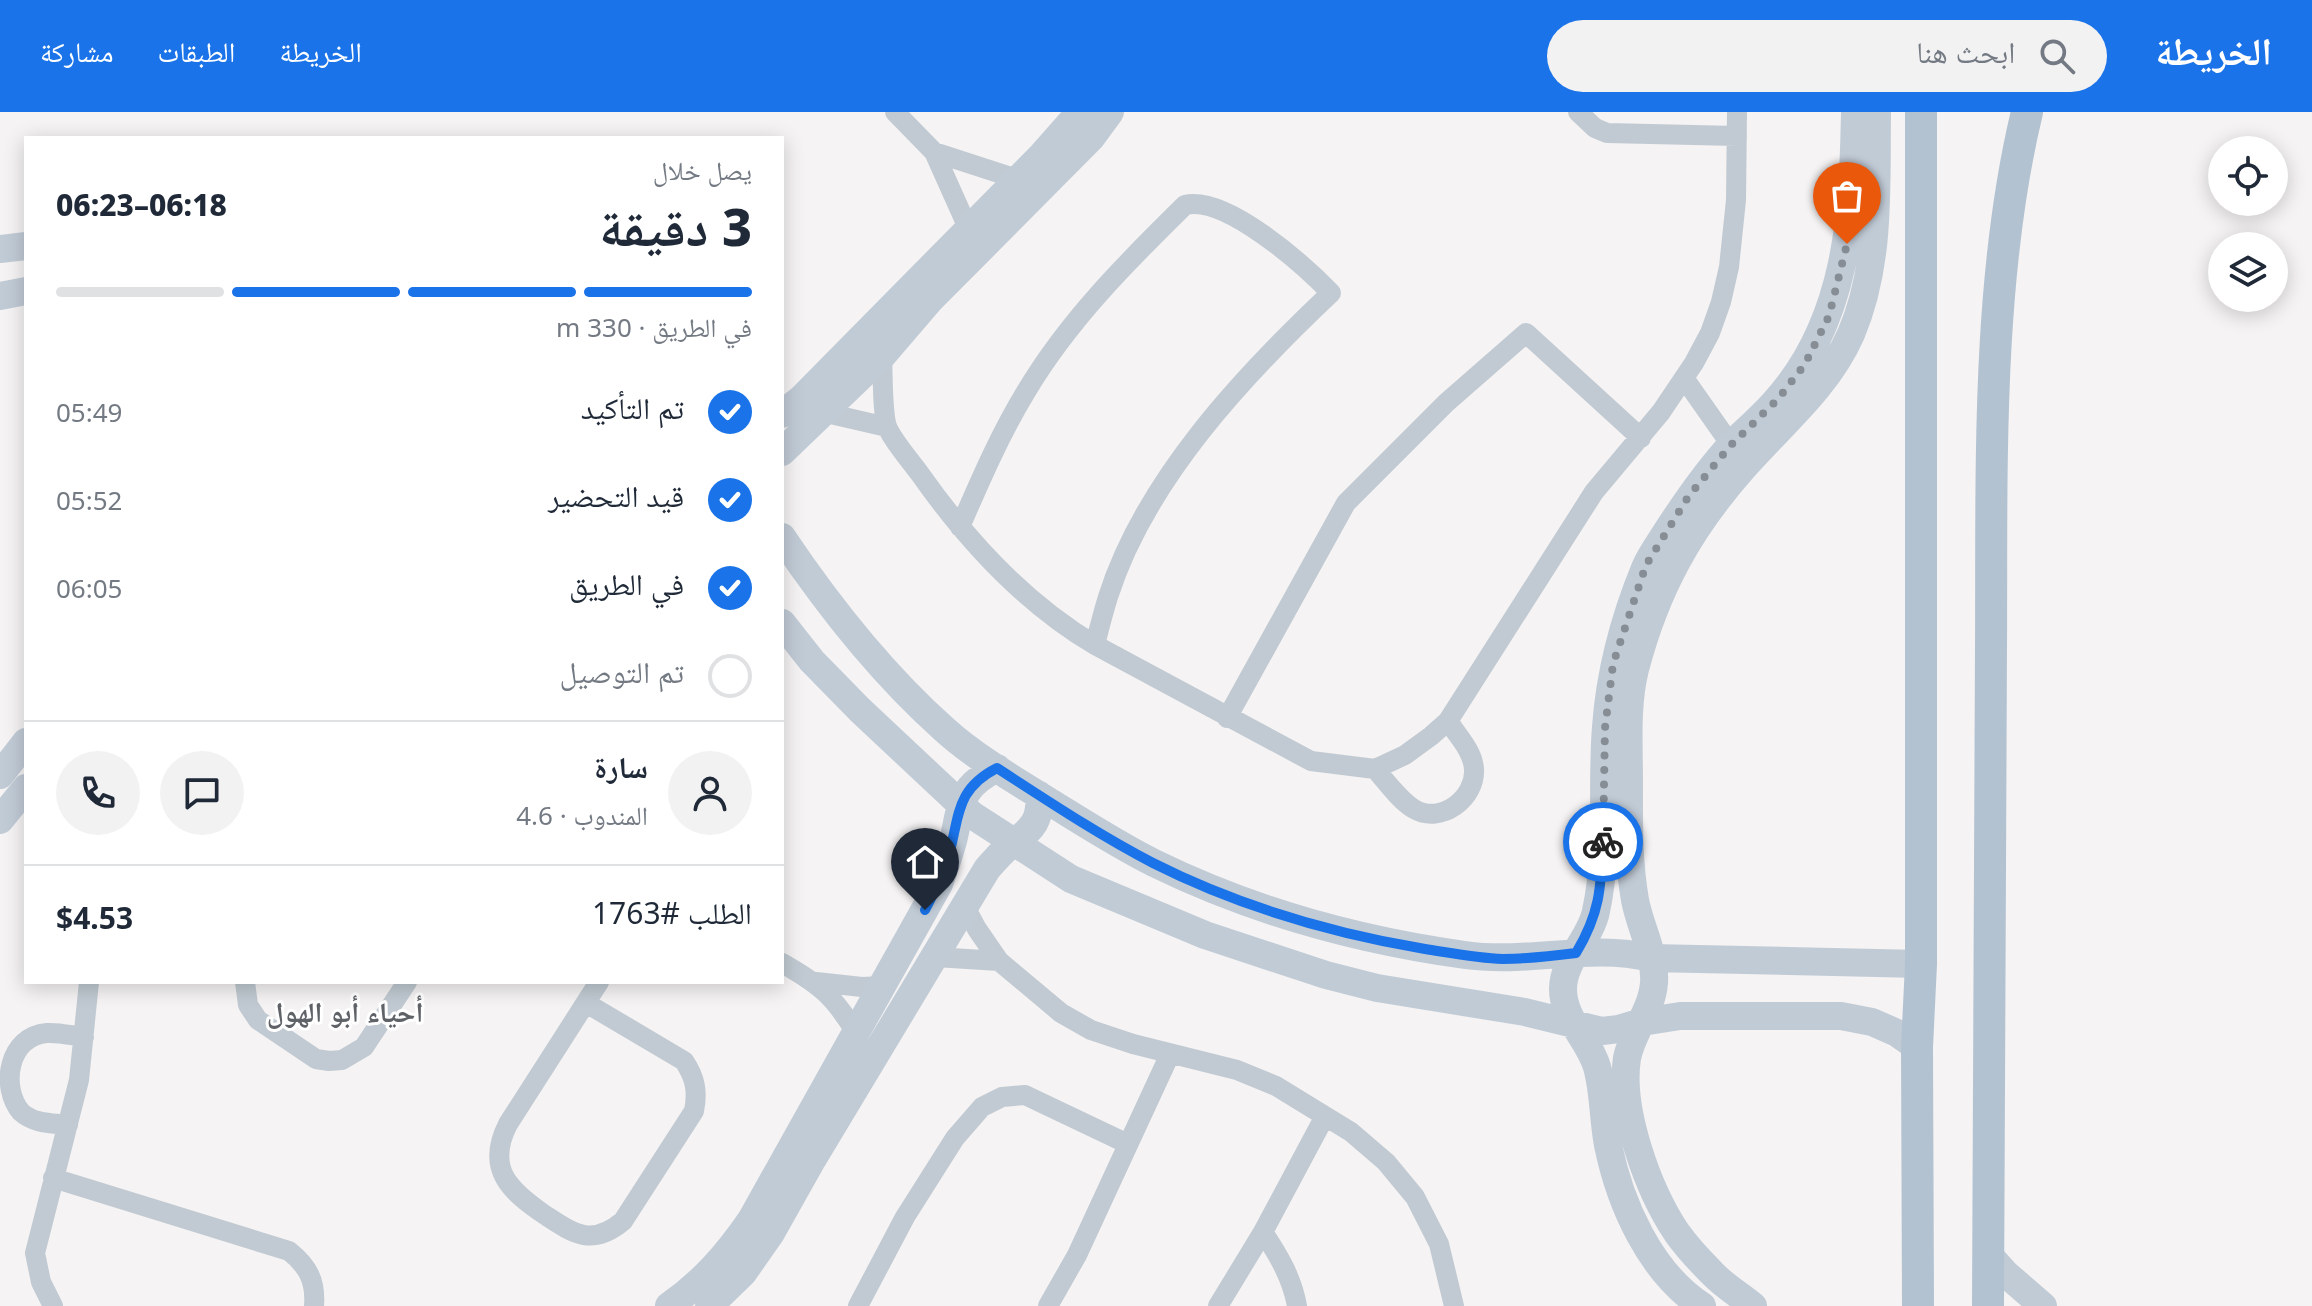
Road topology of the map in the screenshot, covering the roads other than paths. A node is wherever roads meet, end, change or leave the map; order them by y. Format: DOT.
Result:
graph roads {
  1 [pos="895,112"];
  2 [pos="1080,112"];
  3 [pos="1110,112"];
  4 [pos="1578,112"];
  5 [pos="1737,112"];
  6 [pos="1855,112"];
  7 [pos="1877,112"];
  8 [pos="1921,112"];
  9 [pos="2027,112"];
  10 [pos="1737,136"];
  11 [pos="934,152"];
  12 [pos="1050,165"];
  13 [pos="1017,179"];
  14 [pos="968,228"];
  15 [pos="24,246"];
  16 [pos="0,249"];
  17 [pos="24,291"];
  18 [pos="922,292"];
  19 [pos="0,296"];
  20 [pos="882,356"];
  21 [pos="1684,378"];
  22 [pos="802,408"];
  23 [pos="887,427"];
  24 [pos="1641,438"];
  25 [pos="1731,445"];
  26 [pos="784,448"];
  27 [pos="960,527"];
  28 [pos="784,540"];
  29 [pos="784,626"];
  30 [pos="1095,645"];
  31 [pos="1227,718"];
  32 [pos="1448,721"];
  33 [pos="24,745"];
  34 [pos="997,768"];
  35 [pos="1375,769"];
  36 [pos="0,775"];
  37 [pos="24,790"];
  38 [pos="1039,795"];
  39 [pos="959,805"];
  40 [pos="0,820"];
  41 [pos="1013,842"];
  42 [pos="964,905"];
  43 [pos="1576,953"];
  44 [pos="935,957"];
  45 [pos="1651,958"];
  46 [pos="999,961"];
  47 [pos="784,964"];
  48 [pos="1921,964"];
  49 [pos="816,982"];
  50 [pos="89,984"];
  51 [pos="245,984"];
  52 [pos="406,984"];
  53 [pos="598,984"];
  54 [pos="883,986"];
  55 [pos="586,1003"];
  56 [pos="1571,1022"];
  57 [pos="1642,1022"];
  58 [pos="856,1033"];
  59 [pos="84,1037"];
  60 [pos="1917,1047"];
  61 [pos="1170,1054"];
  62 [pos="1325,1116"];
  63 [pos="68,1125"];
  64 [pos="1128,1144"];
  65 [pos="53,1178"];
  66 [pos="1263,1232"];
  67 [pos="1988,1254"];
  68 [pos="53,1306"];
  69 [pos="314,1306"];
  70 [pos="669,1306"];
  71 [pos="709,1306"];
  72 [pos="858,1306"];
  73 [pos="1048,1306"];
  74 [pos="1218,1306"];
  75 [pos="1297,1306"];
  76 [pos="1454,1306"];
  77 [pos="1702,1306"];
  78 [pos="1753,1306"];
  79 [pos="1918,1306"];
  80 [pos="1988,1306"];
  81 [pos="2043,1306"];
  1 -- 11 [label="street"];
  2 -- 12 [label="street"];
  3 -- 12 [label="street"];
  4 -- 10 [label="street"];
  5 -- 10 [label="street"];
  6 -- 25 [label="street"];
  7 -- 45 [label="street"];
  8 -- 48 [label="main road"];
  9 -- 67 [label="main road"];
  10 -- 21 [label="street"];
  11 -- 13 [label="street"];
  11 -- 14 [label="street"];
  12 -- 13 [label="street"];
  12 -- 18 [label="street"];
  13 -- 14 [label="street"];
  14 -- 18 [label="street"];
  15 -- 16 [label="street"];
  17 -- 19 [label="street"];
  18 -- 20 [label="street"];
  18 -- 22 [label="street"];
  20 -- 22 [label="street"];
  20 -- 23 [label="street"];
  21 -- 24 [label="street"];
  21 -- 25 [label="street"];
  22 -- 23 [label="street"];
  22 -- 26 [label="street"];
  23 -- 27 [label="street"];
  24 -- 31 [label="street"];
  24 -- 32 [label="street"];
  25 -- 43 [label="street"];
  27 -- 30 [label="street"];
  27 -- 30 [label="street"];
  28 -- 34 [label="street"];
  29 -- 39 [label="street"];
  30 -- 31 [label="street"];
  31 -- 35 [label="street"];
  32 -- 35 [label="street"];
  32 -- 35 [label="street"];
  33 -- 36 [label="street"];
  34 -- 38 [label="street"];
  34 -- 39 [label="street"];
  37 -- 40 [label="street"];
  38 -- 41 [label="street"];
  38 -- 43 [label="street"];
  39 -- 41 [label="street"];
  39 -- 54 [label="street"];
  41 -- 42 [label="street"];
  41 -- 56 [label="street"];
  42 -- 44 [label="street"];
  42 -- 46 [label="street"];
  43 -- 45 [label="street"];
  43 -- 56 [label="street"];
  44 -- 46 [label="street"];
  44 -- 71 [label="street"];
  45 -- 48 [label="street"];
  45 -- 57 [label="street"];
  46 -- 61 [label="street"];
  47 -- 49 [label="street"];
  48 -- 60 [label="main road"];
  49 -- 54 [label="street"];
  49 -- 58 [label="street"];
  50 -- 59 [label="street"];
  51 -- 52 [label="street"];
  53 -- 55 [label="street"];
  54 -- 58 [label="street"];
  55 -- 55 [label="street"];
  56 -- 57 [label="street"];
  56 -- 77 [label="street"];
  57 -- 60 [label="street"];
  57 -- 78 [label="street"];
  58 -- 70 [label="street"];
  59 -- 63 [label="street"];
  59 -- 63 [label="street"];
  60 -- 79 [label="main road"];
  61 -- 62 [label="street"];
  61 -- 64 [label="street"];
  62 -- 66 [label="street"];
  62 -- 76 [label="street"];
  63 -- 65 [label="street"];
  64 -- 72 [label="street"];
  64 -- 73 [label="street"];
  65 -- 68 [label="street"];
  65 -- 69 [label="street"];
  66 -- 74 [label="street"];
  66 -- 75 [label="street"];
  67 -- 80 [label="main road"];
  67 -- 81 [label="street"];
}
